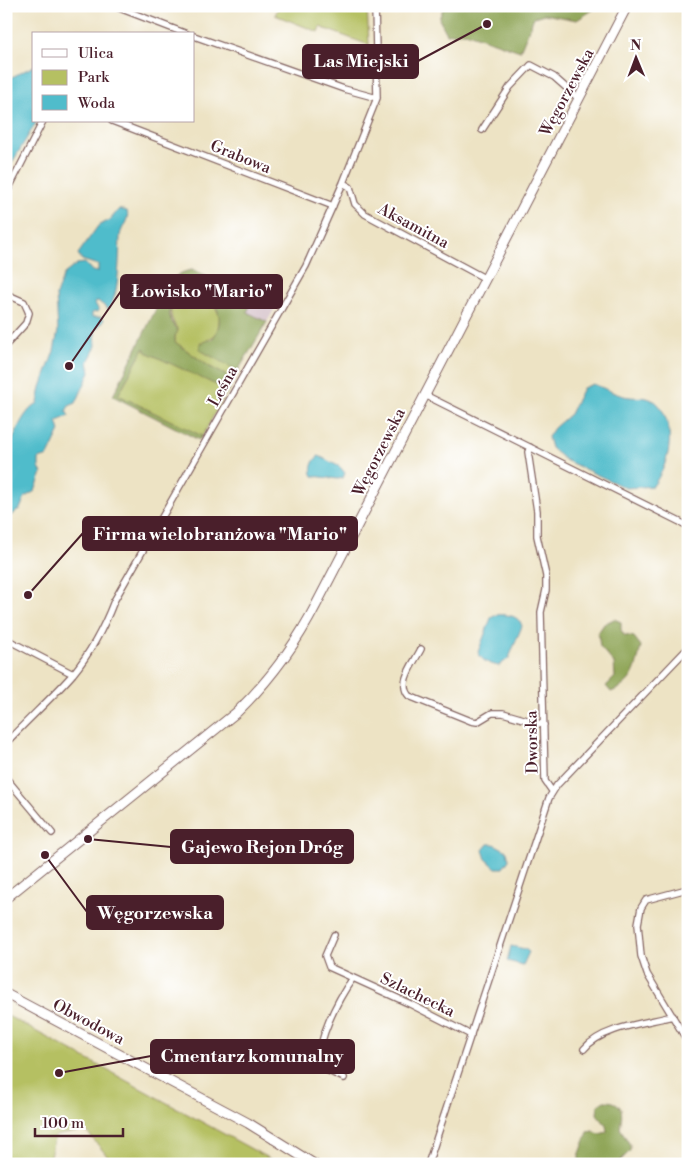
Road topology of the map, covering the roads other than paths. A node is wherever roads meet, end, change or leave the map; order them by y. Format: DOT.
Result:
graph roads {
  1 [pos="114,6"];
  2 [pos="375,6"];
  3 [pos="627,6"];
  4 [pos="182,32"];
  5 [pos="195,36"];
  6 [pos="377,98"];
  7 [pos="579,99"];
  8 [pos="43,122"];
  9 [pos="115,122"];
  10 [pos="482,130"];
  11 [pos="9,179"];
  12 [pos="343,183"];
  13 [pos="6,194"];
  14 [pos="333,206"];
  15 [pos="486,279"];
  16 [pos="6,294"];
  17 [pos="6,345"];
  18 [pos="425,395"];
  19 [pos="530,447"];
  20 [pos="688,526"];
  21 [pos="6,639"];
  22 [pos="688,648"];
  23 [pos="421,649"];
  24 [pos="73,674"];
  25 [pos="544,726"];
  26 [pos="6,743"];
  27 [pos="6,778"];
  28 [pos="552,791"];
  29 [pos="52,833"];
  30 [pos="687,889"];
  31 [pos="6,898"];
  32 [pos="334,935"];
  33 [pos="353,978"];
  34 [pos="6,994"];
  35 [pos="672,1016"];
  36 [pos="471,1035"];
  37 [pos="688,1042"];
  38 [pos="584,1049"];
  39 [pos="344,1078"];
  40 [pos="314,1164"];
  41 [pos="428,1164"];
  1 -- 4 [label="street"];
  2 -- 6 [label="street, Leśna"];
  3 -- 7 [label="main road, Węgorzewska"];
  5 -- 6 [label="street"];
  6 -- 12 [label="street, Leśna"];
  7 -- 10 [label="street"];
  7 -- 15 [label="main road, Węgorzewska"];
  8 -- 11 [label="street"];
  9 -- 14 [label="street, Grabowa"];
  11 -- 13 [label="street"];
  12 -- 14 [label="street, Leśna"];
  12 -- 15 [label="street, Aksamitna"];
  14 -- 24 [label="street, Leśna"];
  15 -- 18 [label="main road, Węgorzewska"];
  16 -- 17 [label="street"];
  18 -- 19 [label="street"];
  18 -- 31 [label="main road, Węgorzewska"];
  19 -- 20 [label="street"];
  19 -- 25 [label="street, Dworska"];
  21 -- 24 [label="street"];
  22 -- 28 [label="street"];
  23 -- 25 [label="street"];
  24 -- 26 [label="street, Leśna"];
  25 -- 28 [label="street, Dworska"];
  27 -- 29 [label="street"];
  28 -- 36 [label="street, Dworska"];
  30 -- 35 [label="street"];
  32 -- 33 [label="street, Szlachecka"];
  33 -- 36 [label="street, Szlachecka"];
  33 -- 39 [label="street"];
  34 -- 40 [label="main road, Obwodowa"];
  35 -- 37 [label="street"];
  35 -- 38 [label="street"];
  36 -- 41 [label="street, Dworska"];
}
